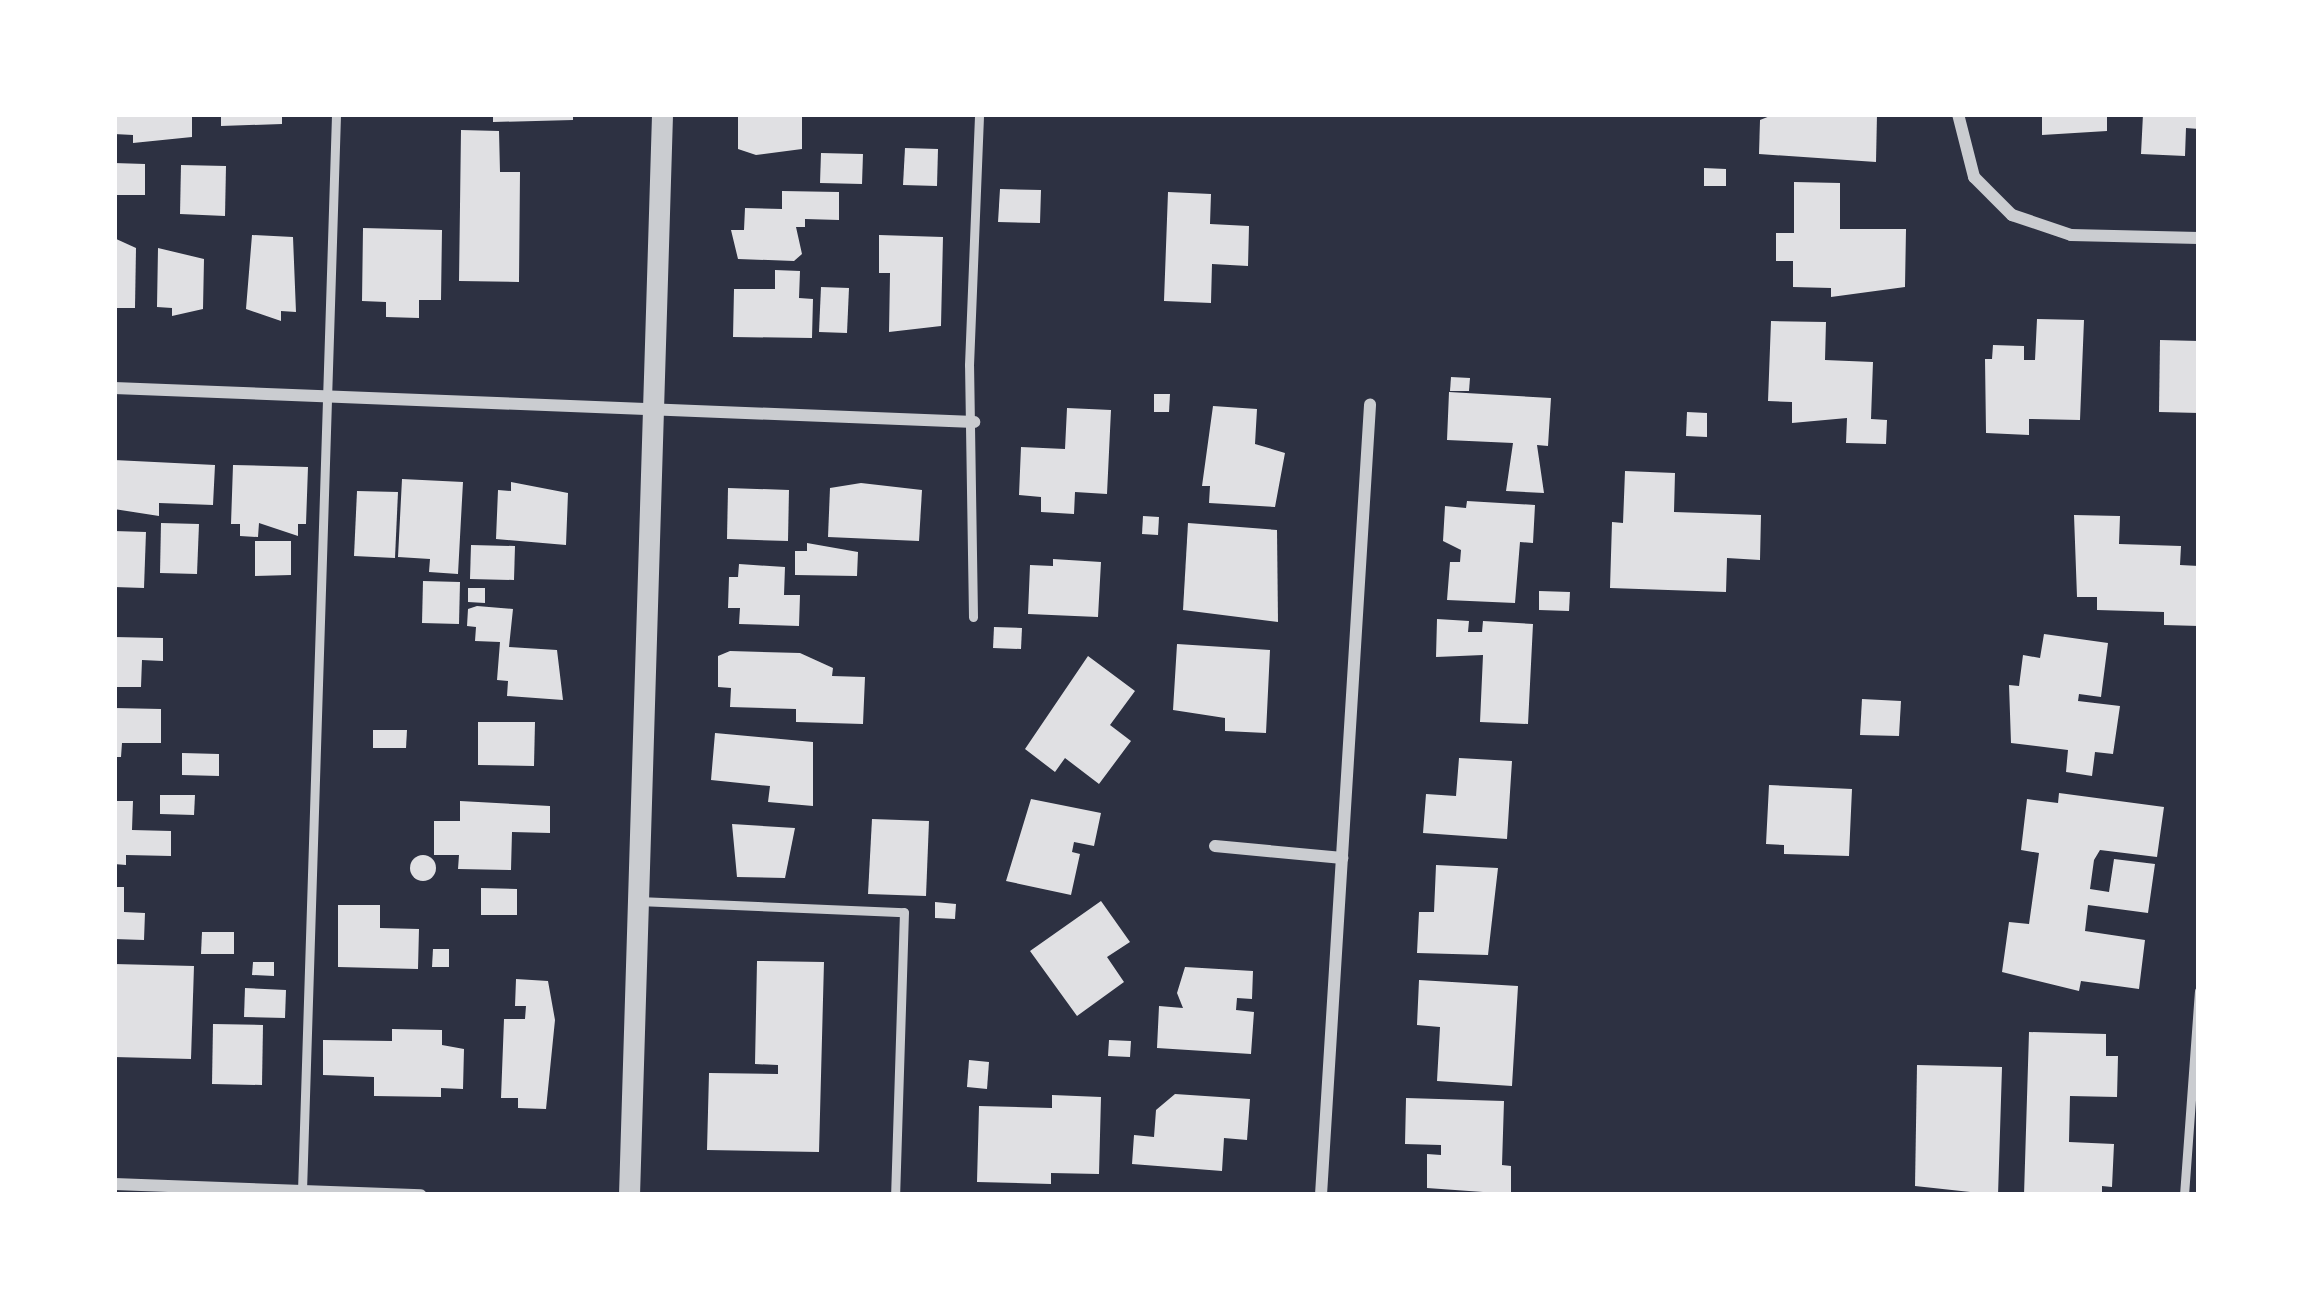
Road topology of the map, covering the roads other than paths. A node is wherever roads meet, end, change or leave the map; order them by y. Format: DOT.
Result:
graph roads {
  1 [pos="336,114"];
  2 [pos="662,114"];
  3 [pos="979,114"];
  4 [pos="1958,114"];
  5 [pos="2199,238"];
  6 [pos="114,388"];
  7 [pos="327,395"];
  8 [pos="1370,404"];
  9 [pos="653,406"];
  10 [pos="974,422"];
  11 [pos="974,617"];
  12 [pos="1215,846"];
  13 [pos="1342,858"];
  14 [pos="638,901"];
  15 [pos="2199,991"];
  16 [pos="114,1184"];
  17 [pos="302,1191"];
  18 [pos="421,1195"];
  19 [pos="629,1195"];
  20 [pos="895,1195"];
  21 [pos="1321,1195"];
  22 [pos="2184,1195"];
  1 -- 7 [label="lane"];
  2 -- 9 [label="street"];
  3 -- 10 [label="lane"];
  4 -- 5 [label="street"];
  6 -- 7 [label="street"];
  7 -- 9 [label="street"];
  7 -- 17 [label="lane"];
  8 -- 13 [label="street"];
  9 -- 10 [label="street"];
  9 -- 14 [label="street"];
  10 -- 11 [label="lane"];
  12 -- 13 [label="street"];
  13 -- 21 [label="street"];
  14 -- 19 [label="street"];
  14 -- 20 [label="lane"];
  15 -- 22 [label="lane"];
  16 -- 17 [label="street"];
  17 -- 18 [label="street"];
}
